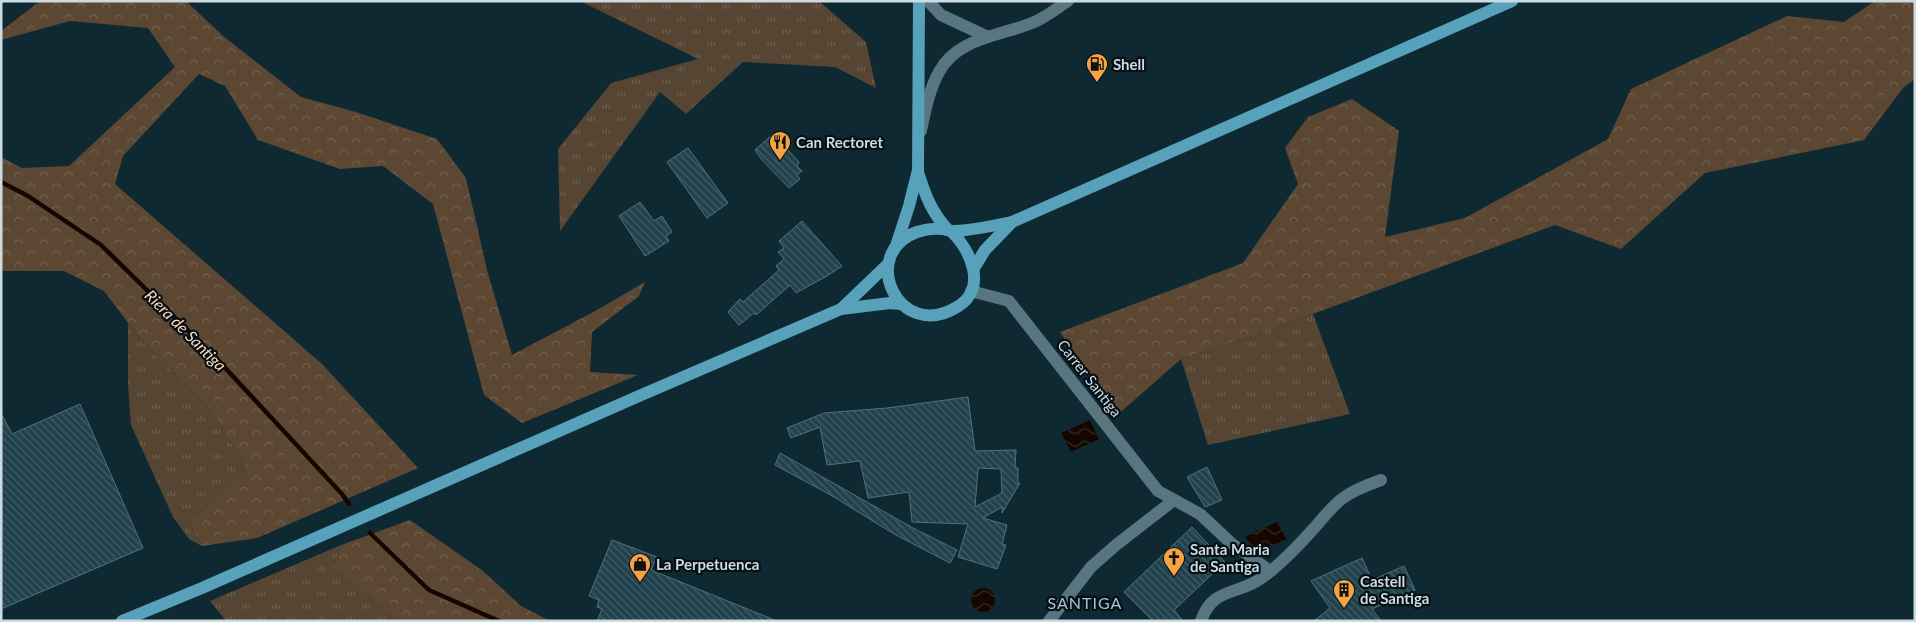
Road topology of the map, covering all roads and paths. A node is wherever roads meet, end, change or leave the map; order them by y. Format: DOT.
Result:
graph roads {
  1 [pos="919,1"];
  2 [pos="928,1"];
  3 [pos="1068,1"];
  4 [pos="1512,1"];
  5 [pos="986,36"];
  6 [pos="918,144"];
  7 [pos="918,170"];
  8 [pos="1012,222"];
  9 [pos="950,231"];
  10 [pos="896,246"];
  11 [pos="888,264"];
  12 [pos="974,268"];
  13 [pos="971,291"];
  14 [pos="901,304"];
  15 [pos="841,309"];
  16 [pos="1380,480"];
  17 [pos="1174,500"];
  18 [pos="1270,571"];
  19 [pos="122,621"];
  20 [pos="1049,621"];
  21 [pos="1201,621"];
  1 -- 6 [label="main road"];
  2 -- 5 [label="street"];
  3 -- 5 [label="street"];
  4 -- 8 [label="main road"];
  5 -- 6 [label="street"];
  6 -- 7 [label="main road"];
  7 -- 9 [label="main road"];
  7 -- 10 [label="main road"];
  8 -- 9 [label="main road"];
  8 -- 12 [label="main road"];
  9 -- 10 [label="main road"];
  9 -- 12 [label="main road"];
  10 -- 11 [label="main road"];
  11 -- 14 [label="main road"];
  11 -- 15 [label="main road"];
  12 -- 13 [label="main road"];
  13 -- 14 [label="main road"];
  13 -- 17 [label="street, Carrer Santiga"];
  14 -- 15 [label="main road"];
  15 -- 19 [label="main road"];
  16 -- 18 [label="street"];
  17 -- 18 [label="street, Carrer Santiga"];
  17 -- 20 [label="street"];
  18 -- 21 [label="street"];
}
